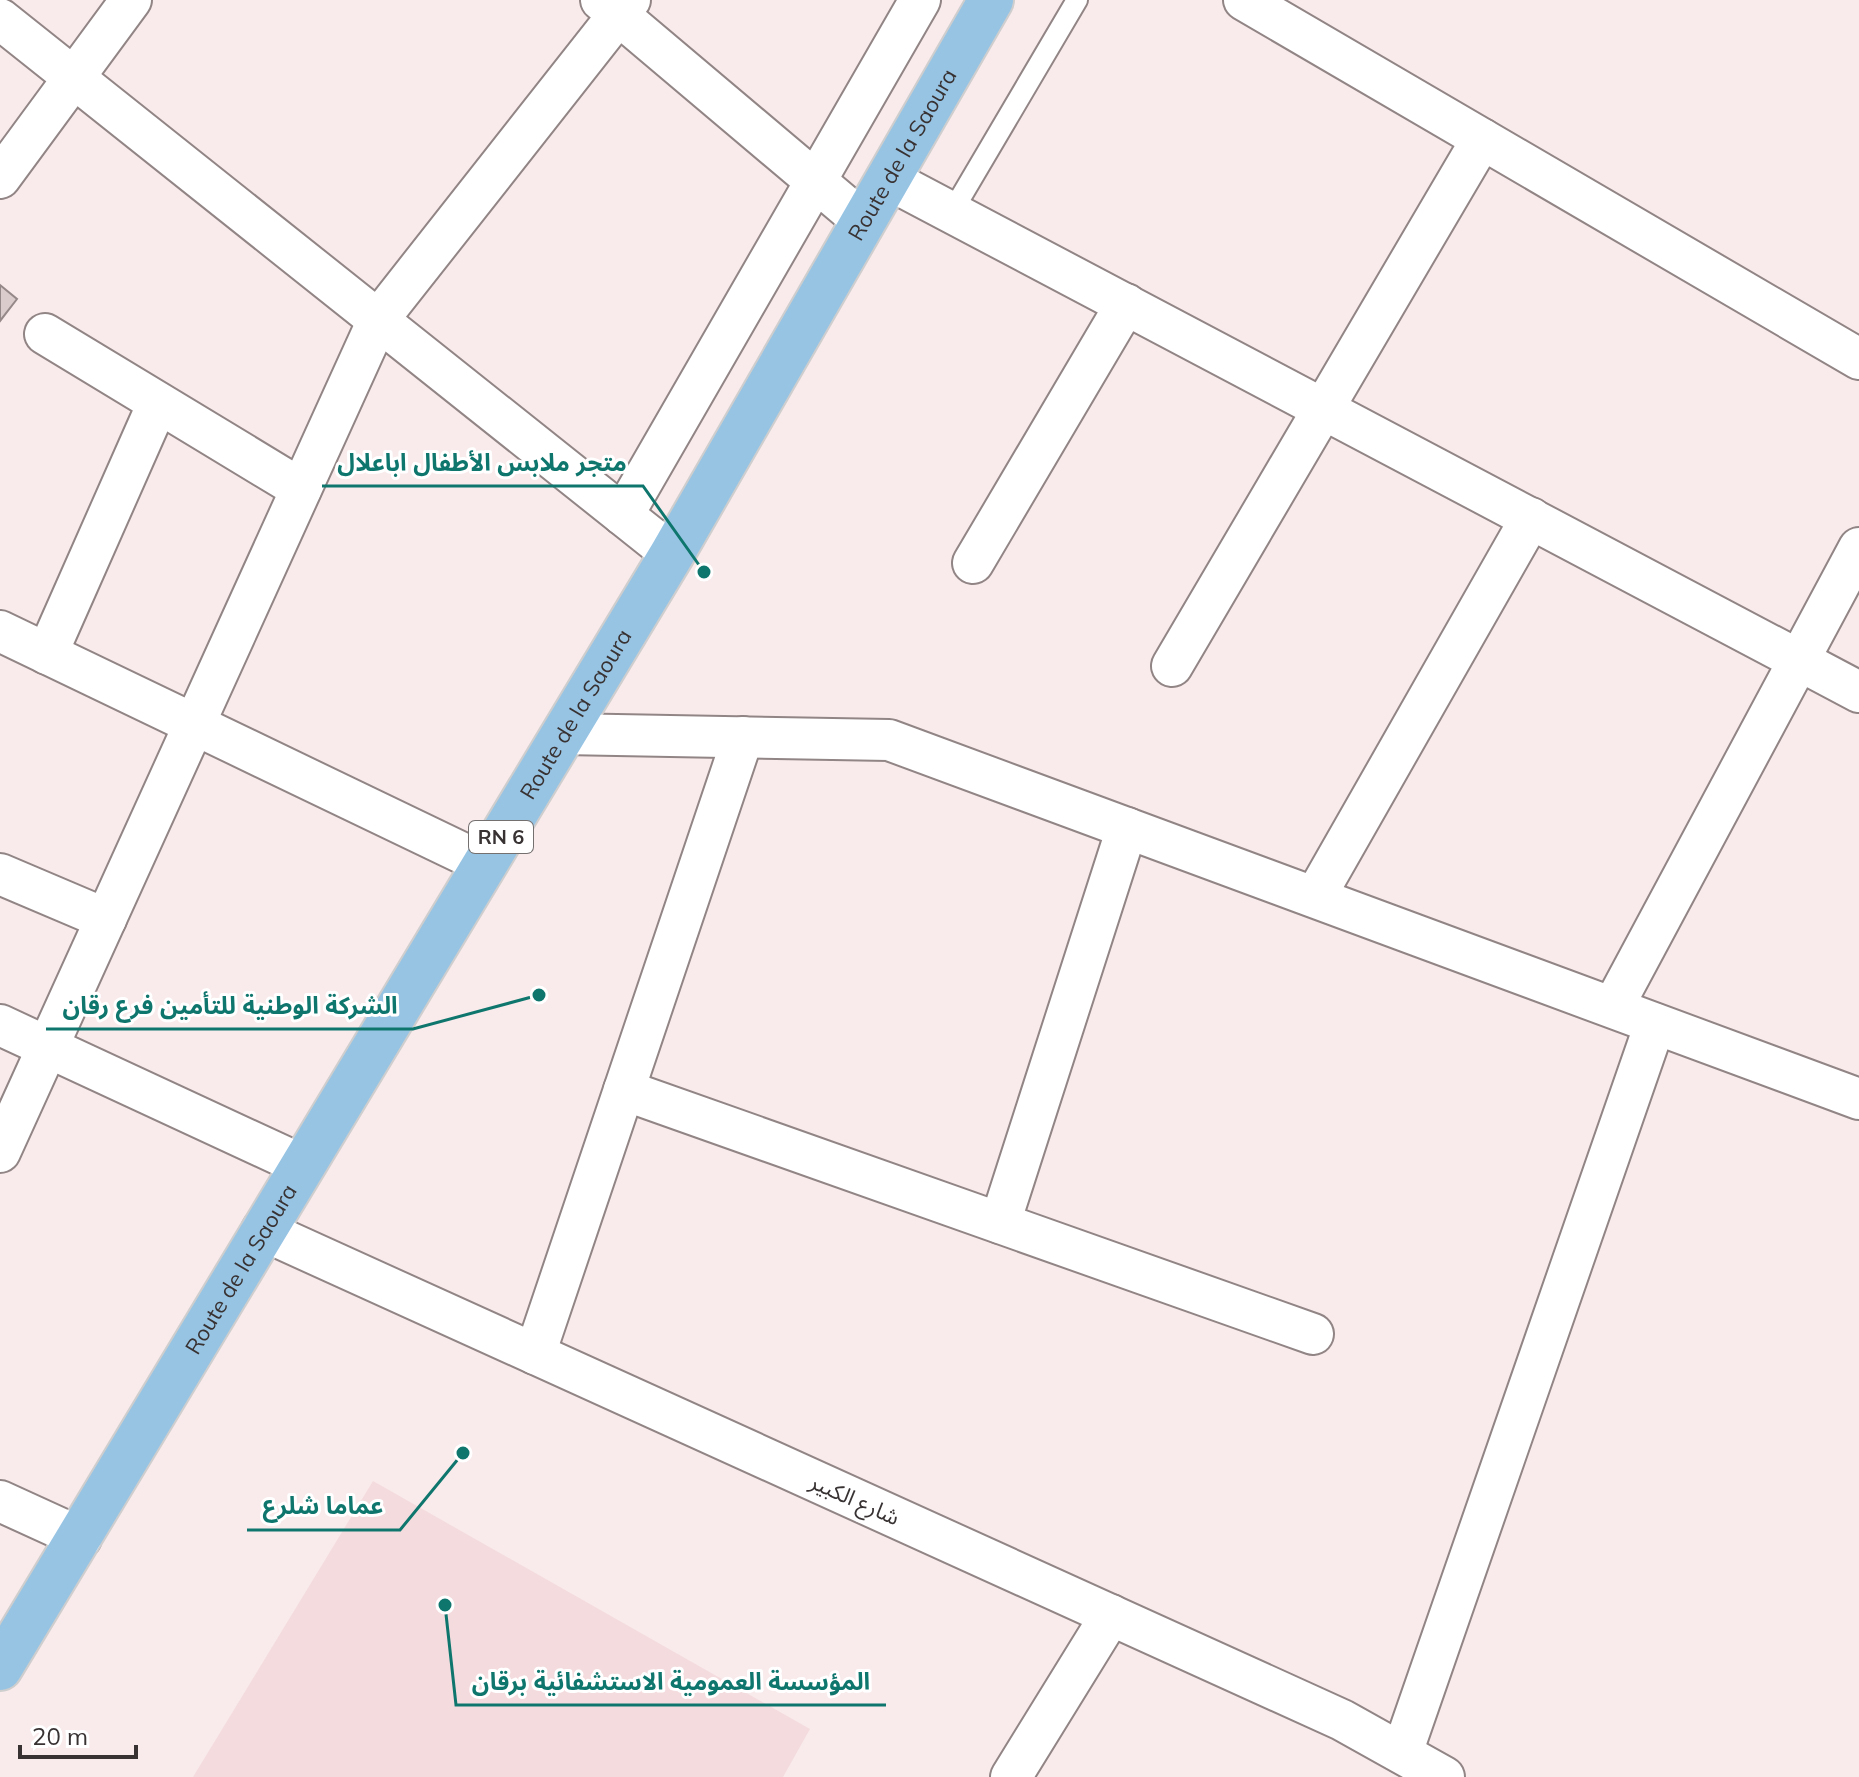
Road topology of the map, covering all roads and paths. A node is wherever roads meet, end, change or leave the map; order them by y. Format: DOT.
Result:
graph roads {
  1 [pos="131,0"];
  2 [pos="920,0"];
  3 [pos="991,0"];
  4 [pos="1077,0"];
  5 [pos="1244,0"];
  6 [pos="616,5"];
  7 [pos="0,19"];
  8 [pos="74,78"];
  9 [pos="1482,139"];
  10 [pos="0,178"];
  11 [pos="888,179"];
  12 [pos="815,181"];
  13 [pos="952,212"];
  14 [pos="864,222"];
  15 [pos="1126,304"];
  16 [pos="378,320"];
  17 [pos="45,334"];
  18 [pos="1859,359"];
  19 [pos="158,403"];
  20 [pos="1324,409"];
  21 [pos="301,489"];
  22 [pos="623,515"];
  23 [pos="1531,518"];
  24 [pos="1859,548"];
  25 [pos="672,554"];
  26 [pos="973,563"];
  27 [pos="0,631"];
  28 [pos="47,654"];
  29 [pos="1797,659"];
  30 [pos="1172,666"];
  31 [pos="1859,692"];
  32 [pos="194,724"];
  33 [pos="563,734"];
  34 [pos="743,737"];
  35 [pos="1127,828"];
  36 [pos="485,864"];
  37 [pos="0,874"];
  38 [pos="1315,897"];
  39 [pos="106,919"];
  40 [pos="1613,1007"];
  41 [pos="1655,1024"];
  42 [pos="0,1025"];
  43 [pos="47,1047"];
  44 [pos="624,1090"];
  45 [pos="1859,1099"];
  46 [pos="0,1152"];
  47 [pos="302,1165"];
  48 [pos="1000,1223"];
  49 [pos="262,1230"];
  50 [pos="1313,1334"];
  51 [pos="535,1354"];
  52 [pos="0,1501"];
  53 [pos="81,1538"];
  54 [pos="1111,1615"];
  55 [pos="0,1668"];
  56 [pos="1402,1753"];
  57 [pos="1011,1777"];
  58 [pos="1444,1777"];
  1 -- 8 [label="street"];
  2 -- 12 [label="street"];
  3 -- 11 [label="main road, Route de la Saoura / RN 6"];
  4 -- 13 [label="lane"];
  5 -- 9 [label="street"];
  6 -- 12 [label="street"];
  6 -- 16 [label="street"];
  7 -- 8 [label="street"];
  8 -- 10 [label="street"];
  8 -- 16 [label="street"];
  9 -- 18 [label="street"];
  9 -- 20 [label="street"];
  11 -- 13 [label="street"];
  11 -- 14 [label="main road, Route de la Saoura / RN 6"];
  12 -- 14 [label="street"];
  12 -- 22 [label="street"];
  13 -- 15 [label="street"];
  14 -- 25 [label="main road, Route de la Saoura / RN 6"];
  15 -- 20 [label="street"];
  15 -- 26 [label="street"];
  16 -- 21 [label="street"];
  16 -- 22 [label="street"];
  17 -- 19 [label="street"];
  19 -- 21 [label="street"];
  19 -- 28 [label="street"];
  20 -- 23 [label="street"];
  20 -- 30 [label="street"];
  21 -- 32 [label="street"];
  22 -- 25 [label="street"];
  23 -- 29 [label="street"];
  23 -- 38 [label="street"];
  24 -- 29 [label="street"];
  25 -- 33 [label="main road, Route de la Saoura / RN 6"];
  27 -- 28 [label="street"];
  28 -- 32 [label="street"];
  29 -- 31 [label="street"];
  29 -- 40 [label="street"];
  32 -- 36 [label="street"];
  32 -- 39 [label="street"];
  33 -- 34 [label="street"];
  33 -- 36 [label="main road, Route de la Saoura / RN 6"];
  34 -- 35 [label="street"];
  34 -- 44 [label="street"];
  35 -- 38 [label="street"];
  35 -- 48 [label="street"];
  36 -- 47 [label="main road, Route de la Saoura / RN 6"];
  37 -- 39 [label="street"];
  38 -- 40 [label="street"];
  39 -- 43 [label="street"];
  40 -- 41 [label="street"];
  41 -- 45 [label="street"];
  41 -- 56 [label="street"];
  42 -- 43 [label="street"];
  43 -- 46 [label="street"];
  43 -- 47 [label="street"];
  44 -- 48 [label="street"];
  44 -- 51 [label="street"];
  47 -- 49 [label="main road, Route de la Saoura / RN 6"];
  48 -- 50 [label="street"];
  49 -- 51 [label="street, شارع الكبير"];
  49 -- 53 [label="main road, Route de la Saoura / RN 6"];
  51 -- 54 [label="street, شارع الكبير"];
  52 -- 53 [label="street"];
  53 -- 55 [label="main road, Route de la Saoura / RN 6"];
  54 -- 56 [label="street, شارع الكبير"];
  54 -- 57 [label="street"];
  56 -- 58 [label="street, شارع الكبير"];
}
